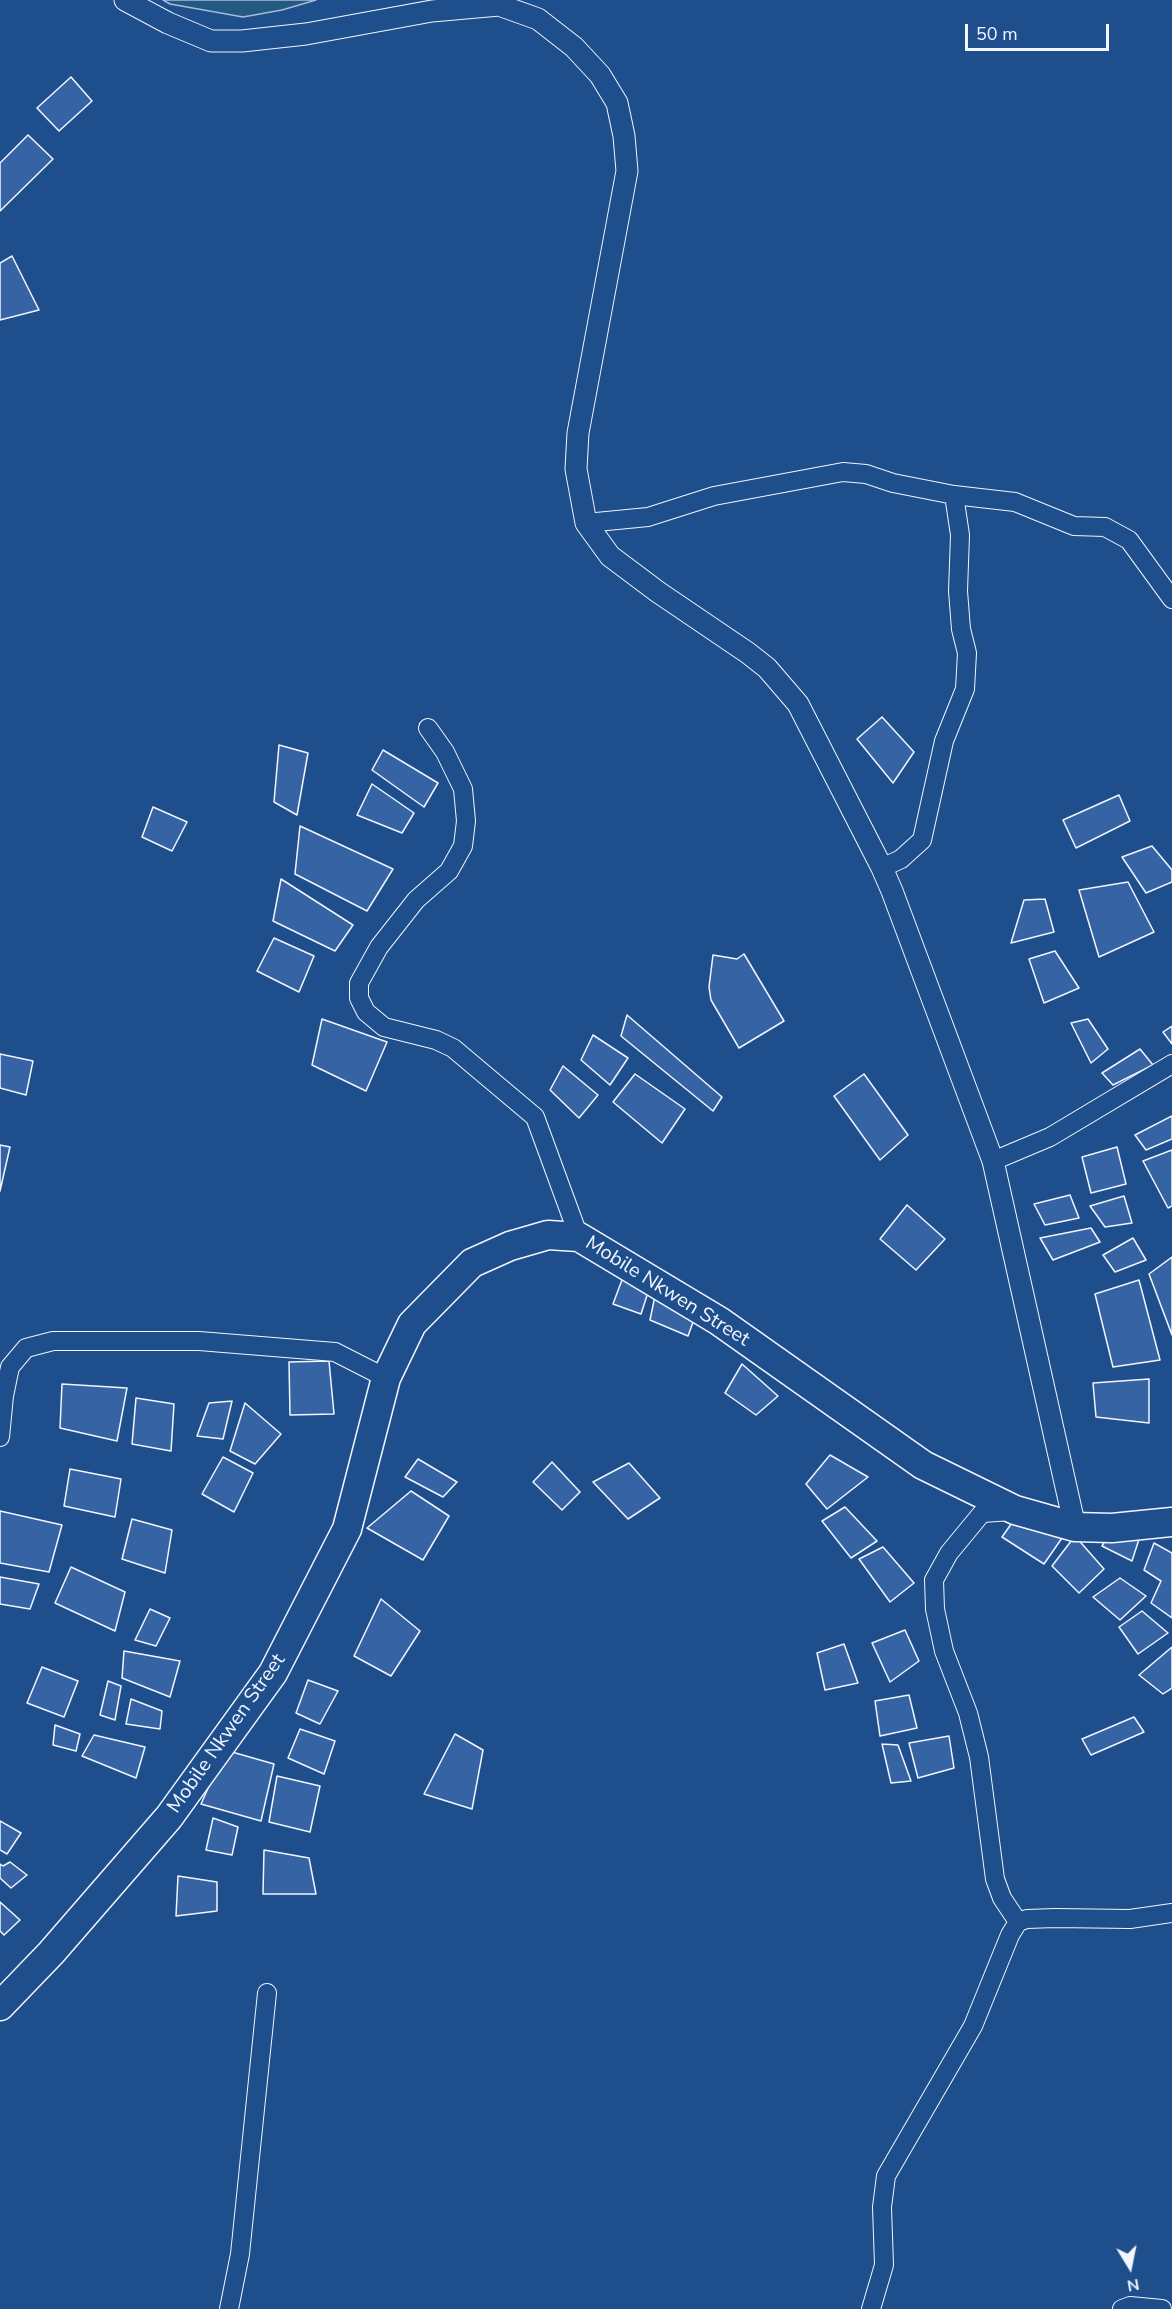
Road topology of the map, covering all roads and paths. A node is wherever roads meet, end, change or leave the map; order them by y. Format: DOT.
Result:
graph roads {
  1 [pos="125,0"];
  2 [pos="954,495"];
  3 [pos="586,523"];
  4 [pos="1172,599"];
  5 [pos="428,728"];
  6 [pos="882,868"];
  7 [pos="1172,1064"];
  8 [pos="993,1161"];
  9 [pos="579,1237"];
  10 [pos="386,1378"];
  11 [pos="0,1437"];
  12 [pos="1015,1510"];
  13 [pos="1171,1523"];
  14 [pos="1075,1527"];
  15 [pos="1172,1913"];
  16 [pos="1018,1922"];
  17 [pos="267,1993"];
  18 [pos="0,2006"];
  19 [pos="229,2309"];
  20 [pos="871,2309"];
  21 [pos="1122,2309"];
  22 [pos="1162,2309"];
  1 -- 3 [label="street"];
  2 -- 3 [label="street"];
  2 -- 4 [label="street"];
  2 -- 6 [label="street"];
  3 -- 6 [label="street"];
  5 -- 9 [label="street"];
  6 -- 8 [label="street"];
  7 -- 8 [label="street"];
  8 -- 14 [label="street"];
  9 -- 10 [label="highway, Mobile Nkwen Street"];
  9 -- 12 [label="highway, Mobile Nkwen Street"];
  10 -- 11 [label="street"];
  10 -- 18 [label="highway, Mobile Nkwen Street"];
  12 -- 14 [label="highway, Mobile Nkwen Street"];
  12 -- 16 [label="street"];
  13 -- 14 [label="highway, Mobile Nkwen Street"];
  15 -- 16 [label="street"];
  16 -- 20 [label="street"];
  17 -- 19 [label="street"];
  21 -- 22 [label="street"];
}
